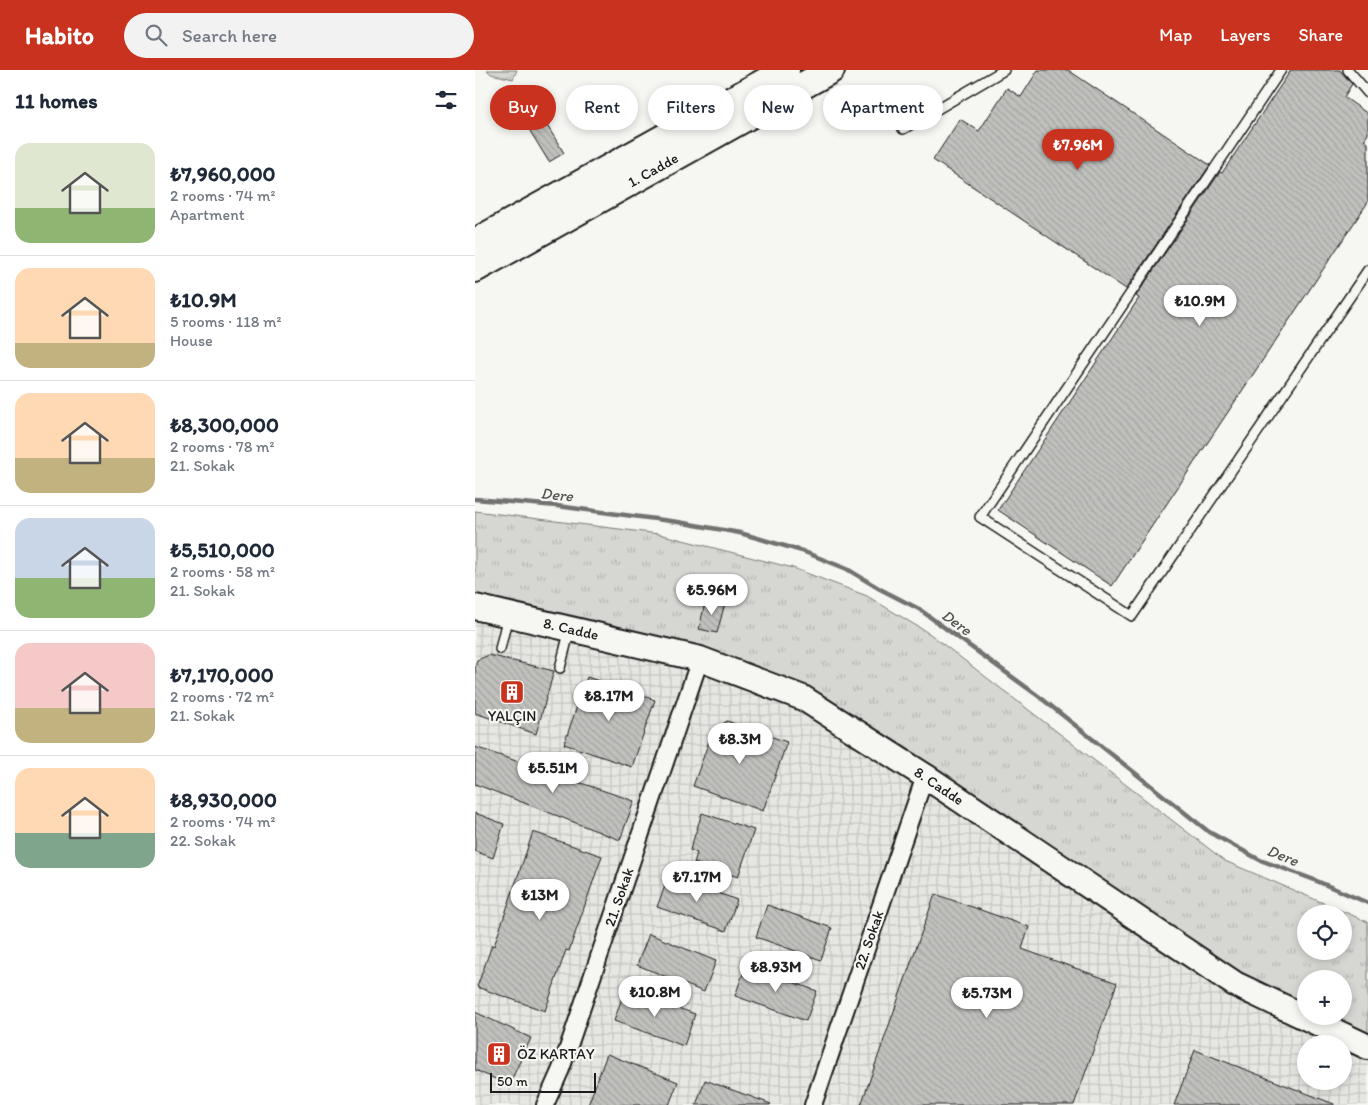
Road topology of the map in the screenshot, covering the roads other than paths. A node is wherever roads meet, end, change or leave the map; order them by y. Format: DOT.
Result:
graph roads {
  1 [pos="786,70"];
  2 [pos="831,70"];
  3 [pos="1004,70"];
  4 [pos="1281,70"];
  5 [pos="1348,70"];
  6 [pos="1368,93"];
  7 [pos="943,106"];
  8 [pos="475,242"];
  9 [pos="475,269"];
  10 [pos="1368,270"];
  11 [pos="475,607"];
  12 [pos="508,615"];
  13 [pos="570,629"];
  14 [pos="500,649"];
  15 [pos="700,659"];
  16 [pos="560,668"];
  17 [pos="925,776"];
  18 [pos="1368,1047"];
  19 [pos="545,1105"];
  20 [pos="813,1105"];
  1 -- 8 [label="main road, 1. Cadde"];
  2 -- 9 [label="main road, 1. Cadde"];
  3 -- 7 [label="lane"];
  4 -- 10 [label="lane"];
  5 -- 6 [label="lane"];
  11 -- 12 [label="street, 8. Cadde"];
  12 -- 13 [label="street, 8. Cadde"];
  12 -- 14 [label="lane"];
  13 -- 15 [label="street, 8. Cadde"];
  13 -- 16 [label="lane"];
  15 -- 17 [label="street, 8. Cadde"];
  15 -- 19 [label="street, 21. Sokak"];
  17 -- 18 [label="street, 8. Cadde"];
  17 -- 20 [label="street, 22. Sokak"];
}
